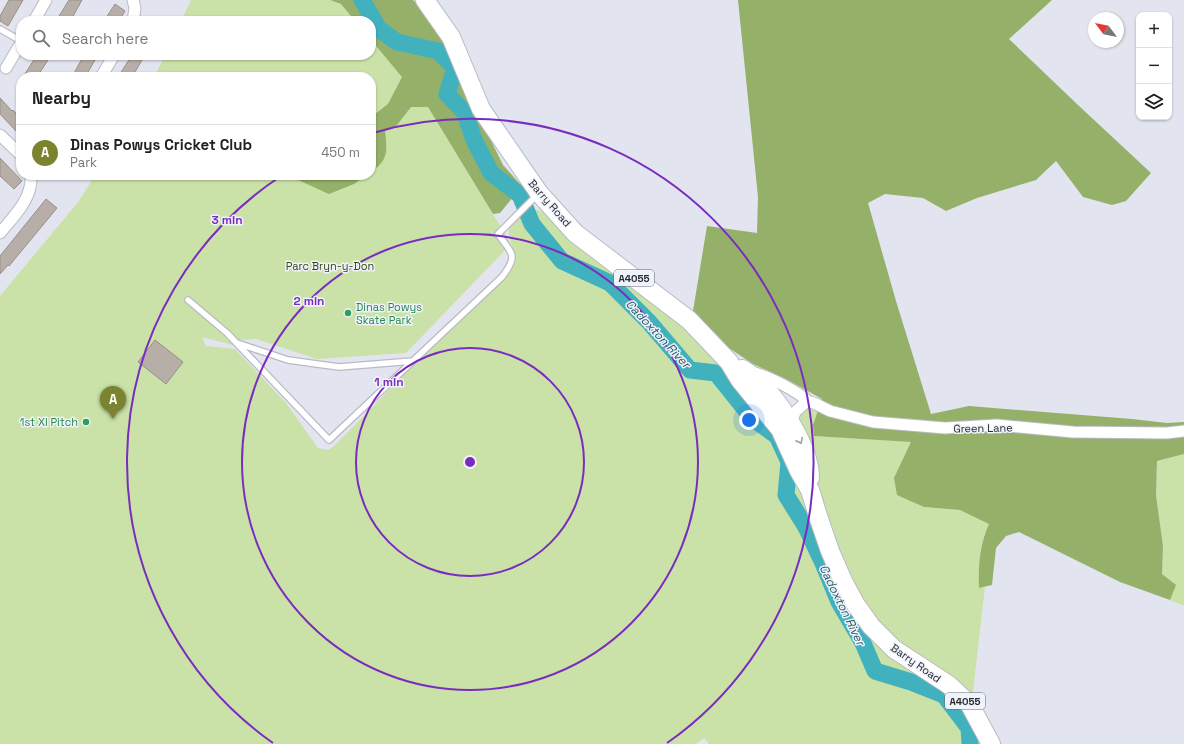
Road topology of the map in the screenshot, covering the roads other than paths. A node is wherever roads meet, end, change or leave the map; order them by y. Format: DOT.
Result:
graph roads {
  1 [pos="46,0"];
  2 [pos="133,0"];
  3 [pos="425,0"];
  4 [pos="37,16"];
  5 [pos="134,16"];
  6 [pos="0,29"];
  7 [pos="16,39"];
  8 [pos="16,51"];
  9 [pos="111,60"];
  10 [pos="6,68"];
  11 [pos="104,72"];
  12 [pos="0,135"];
  13 [pos="16,150"];
  14 [pos="31,180"];
  15 [pos="539,194"];
  16 [pos="0,233"];
  17 [pos="188,300"];
  18 [pos="236,342"];
  19 [pos="413,361"];
  20 [pos="729,362"];
  21 [pos="773,397"];
  22 [pos="809,402"];
  23 [pos="791,424"];
  24 [pos="1184,431"];
  25 [pos="810,490"];
  26 [pos="991,744"];
  1 -- 4 [label="street"];
  2 -- 5 [label="street"];
  3 -- 15 [label="main road, Barry Road / A4055"];
  6 -- 7 [label="lane"];
  8 -- 10 [label="street"];
  9 -- 11 [label="street"];
  12 -- 13 [label="street"];
  14 -- 16 [label="street"];
  15 -- 19 [label="lane"];
  15 -- 20 [label="main road, Barry Road / A4055"];
  17 -- 18 [label="lane"];
  18 -- 19 [label="lane"];
  18 -- 19 [label="lane"];
  20 -- 21 [label="main road, Barry Road / A4055"];
  20 -- 21 [label="main road, Barry Road / A4055"];
  21 -- 22 [label="street, Green Lane"];
  21 -- 23 [label="main road, Barry Road / A4055"];
  21 -- 25 [label="main road, Barry Road / A4055"];
  22 -- 23 [label="street"];
  22 -- 24 [label="street, Green Lane"];
  23 -- 25 [label="main road, Barry Road / A4055, one-way"];
  25 -- 26 [label="main road, Barry Road / A4055"];
}
